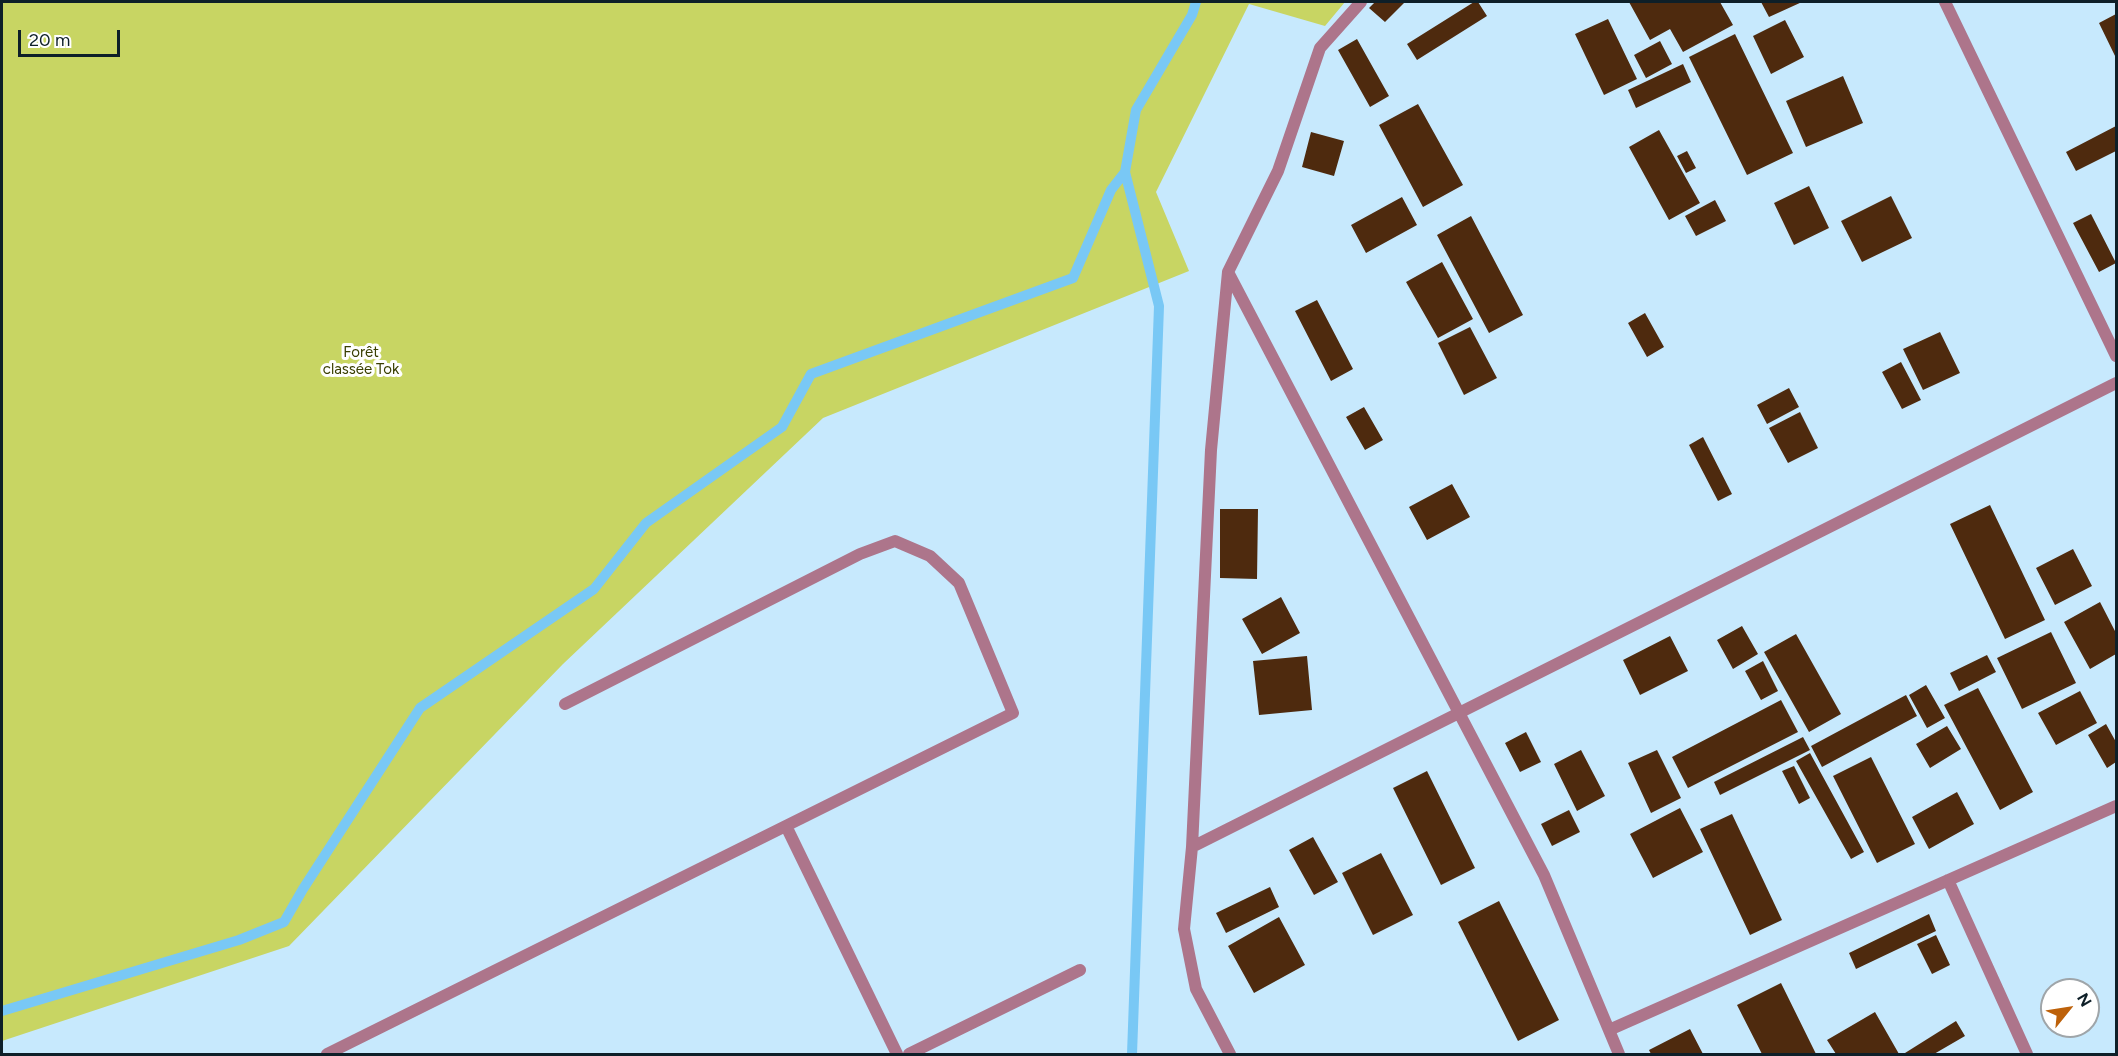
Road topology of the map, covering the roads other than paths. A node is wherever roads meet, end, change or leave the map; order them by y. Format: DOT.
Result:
graph roads {
  1 [pos="1361,2"];
  2 [pos="1945,2"];
  3 [pos="1228,272"];
  4 [pos="2116,356"];
  5 [pos="2116,383"];
  6 [pos="565,704"];
  7 [pos="1460,712"];
  8 [pos="2116,806"];
  9 [pos="786,826"];
  10 [pos="1192,847"];
  11 [pos="1948,880"];
  12 [pos="1080,970"];
  13 [pos="1609,1030"];
  14 [pos="327,1054"];
  15 [pos="897,1054"];
  16 [pos="909,1054"];
  17 [pos="1230,1054"];
  18 [pos="1619,1054"];
  19 [pos="2027,1054"];
  1 -- 3 [label="street"];
  2 -- 4 [label="street"];
  3 -- 7 [label="street"];
  3 -- 10 [label="street"];
  5 -- 7 [label="street"];
  6 -- 9 [label="street"];
  7 -- 10 [label="street"];
  7 -- 13 [label="street"];
  8 -- 11 [label="street"];
  9 -- 14 [label="street"];
  9 -- 15 [label="street"];
  10 -- 17 [label="street"];
  11 -- 13 [label="street"];
  11 -- 19 [label="street"];
  12 -- 16 [label="street"];
  13 -- 18 [label="street"];
}
